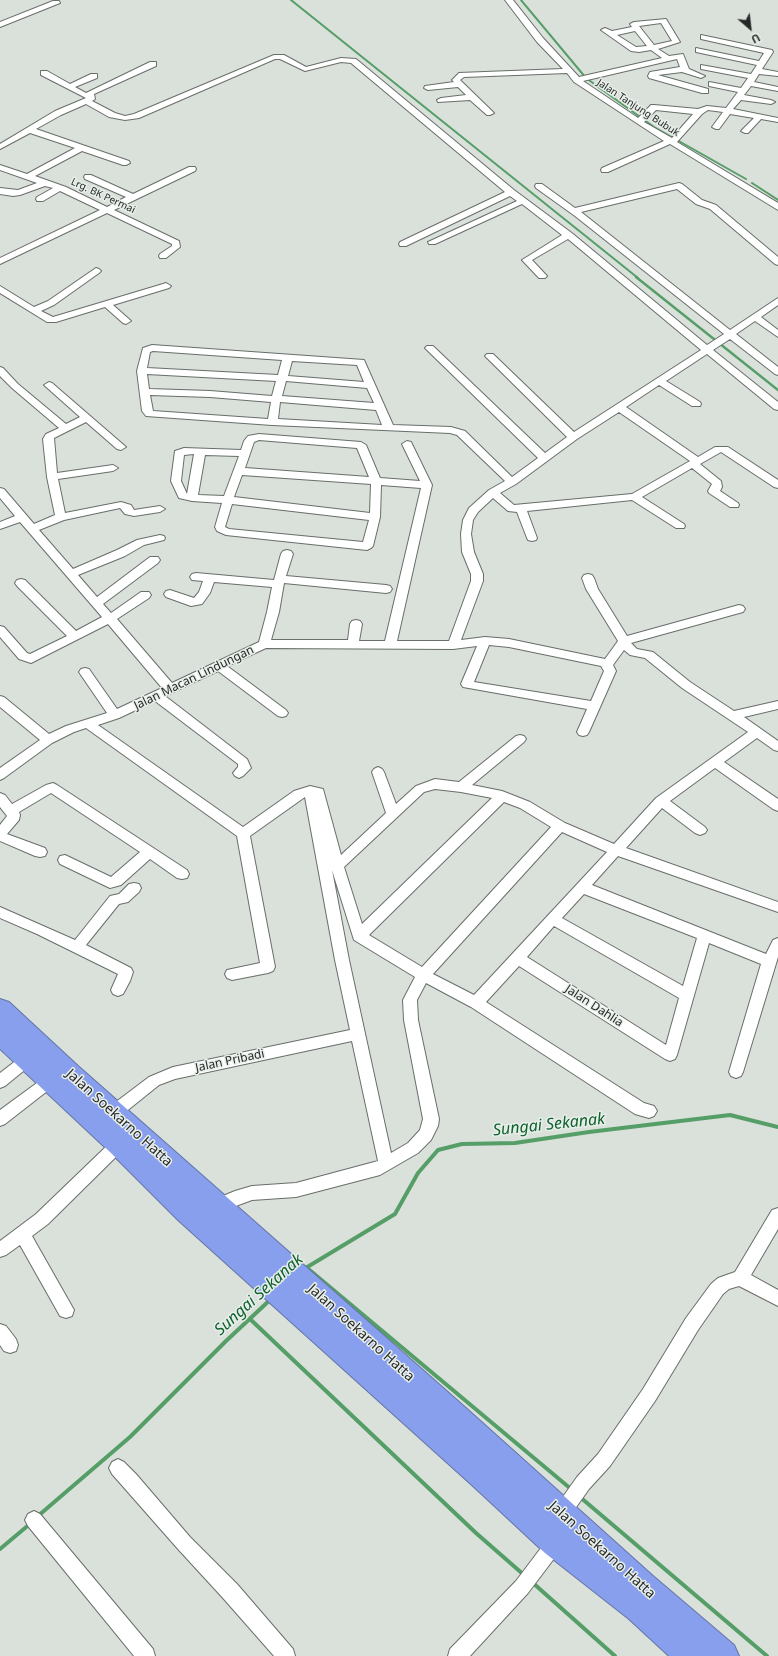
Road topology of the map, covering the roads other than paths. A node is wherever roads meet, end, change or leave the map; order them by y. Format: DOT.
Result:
graph roads {
  1 [pos="509,0"];
  2 [pos="56,3"];
  3 [pos="0,25"];
  4 [pos="637,28"];
  5 [pos="704,37"];
  6 [pos="646,41"];
  7 [pos="627,45"];
  8 [pos="652,48"];
  9 [pos="699,50"];
  10 [pos="666,58"];
  11 [pos="153,64"];
  12 [pos="704,66"];
  13 [pos="760,68"];
  14 [pos="682,70"];
  15 [pos="569,71"];
  16 [pos="44,73"];
  17 [pos="778,74"];
  18 [pos="94,76"];
  19 [pos="701,76"];
  20 [pos="579,79"];
  21 [pos="460,84"];
  22 [pos="712,84"];
  23 [pos="69,87"];
  24 [pos="428,88"];
  25 [pos="778,89"];
  26 [pos="705,91"];
  27 [pos="741,94"];
  28 [pos="472,97"];
  29 [pos="88,99"];
  30 [pos="442,100"];
  31 [pos="771,102"];
  32 [pos="728,111"];
  33 [pos="699,112"];
  34 [pos="490,113"];
  35 [pos="759,117"];
  36 [pos="641,120"];
  37 [pos="778,120"];
  38 [pos="716,127"];
  39 [pos="30,130"];
  40 [pos="745,132"];
  41 [pos="674,140"];
  42 [pos="0,147"];
  43 [pos="81,148"];
  44 [pos="126,163"];
  45 [pos="52,164"];
  46 [pos="0,167"];
  47 [pos="62,168"];
  48 [pos="192,169"];
  49 [pos="604,170"];
  50 [pos="29,176"];
  51 [pos="88,177"];
  52 [pos="44,183"];
  53 [pos="539,186"];
  54 [pos="59,188"];
  55 [pos="0,191"];
  56 [pos="511,192"];
  57 [pos="133,197"];
  58 [pos="40,199"];
  59 [pos="523,201"];
  60 [pos="778,207"];
  61 [pos="107,210"];
  62 [pos="573,211"];
  63 [pos="568,235"];
  64 [pos="432,242"];
  65 [pos="403,244"];
  66 [pos="163,256"];
  67 [pos="0,261"];
  68 [pos="778,262"];
  69 [pos="96,271"];
  70 [pos="542,276"];
  71 [pos="166,286"];
  72 [pos="0,289"];
  73 [pos="778,301"];
  74 [pos="107,304"];
  75 [pos="35,310"];
  76 [pos="755,317"];
  77 [pos="126,321"];
  78 [pos="778,334"];
  79 [pos="728,335"];
  80 [pos="430,348"];
  81 [pos="709,349"];
  82 [pos="490,356"];
  83 [pos="288,358"];
  84 [pos="0,370"];
  85 [pos="142,371"];
  86 [pos="778,372"];
  87 [pos="281,378"];
  88 [pos="659,381"];
  89 [pos="49,385"];
  90 [pos="370,385"];
  91 [pos="144,392"];
  92 [pos="276,399"];
  93 [pos="696,404"];
  94 [pos="381,407"];
  95 [pos="619,407"];
  96 [pos="778,407"];
  97 [pos="87,418"];
  98 [pos="272,422"];
  99 [pos="389,428"];
  100 [pos="66,429"];
  101 [pos="573,437"];
  102 [pos="407,444"];
  103 [pos="121,447"];
  104 [pos="200,452"];
  105 [pos="245,452"];
  106 [pos="545,459"];
  107 [pos="695,463"];
  108 [pos="113,468"];
  109 [pos="238,471"];
  110 [pos="52,477"];
  111 [pos="376,482"];
  112 [pos="512,482"];
  113 [pos="427,485"];
  114 [pos="778,485"];
  115 [pos="0,492"];
  116 [pos="493,492"];
  117 [pos="634,497"];
  118 [pos="192,498"];
  119 [pos="228,500"];
  120 [pos="734,505"];
  121 [pos="521,508"];
  122 [pos="160,509"];
  123 [pos="22,517"];
  124 [pos="60,517"];
  125 [pos="375,517"];
  126 [pos="0,526"];
  127 [pos="680,526"];
  128 [pos="32,529"];
  129 [pos="160,538"];
  130 [pos="532,538"];
  131 [pos="287,554"];
  132 [pos="154,560"];
  133 [pos="71,574"];
  134 [pos="196,578"];
  135 [pos="588,578"];
  136 [pos="209,579"];
  137 [pos="279,582"];
  138 [pos="21,583"];
  139 [pos="386,589"];
  140 [pos="170,594"];
  141 [pos="145,595"];
  142 [pos="96,603"];
  143 [pos="739,609"];
  144 [pos="110,618"];
  145 [pos="356,624"];
  146 [pos="0,630"];
  147 [pos="74,636"];
  148 [pos="624,640"];
  149 [pos="485,641"];
  150 [pos="264,644"];
  151 [pos="353,645"];
  152 [pos="390,645"];
  153 [pos="453,645"];
  154 [pos="607,665"];
  155 [pos="219,666"];
  156 [pos="85,672"];
  157 [pos="170,689"];
  158 [pos="157,696"];
  159 [pos="0,700"];
  160 [pos="778,705"];
  161 [pos="595,706"];
  162 [pos="282,713"];
  163 [pos="115,715"];
  164 [pos="732,716"];
  165 [pos="89,724"];
  166 [pos="583,732"];
  167 [pos="757,732"];
  168 [pos="520,739"];
  169 [pos="48,740"];
  170 [pos="778,746"];
  171 [pos="715,762"];
  172 [pos="1,772"];
  173 [pos="378,772"];
  174 [pos="239,773"];
  175 [pos="461,787"];
  176 [pos="310,791"];
  177 [pos="502,796"];
  178 [pos="0,798"];
  179 [pos="661,801"];
  180 [pos="778,806"];
  181 [pos="12,810"];
  182 [pos="393,814"];
  183 [pos="560,826"];
  184 [pos="700,830"];
  185 [pos="0,834"];
  186 [pos="243,834"];
  187 [pos="616,850"];
  188 [pos="40,852"];
  189 [pos="149,852"];
  190 [pos="65,860"];
  191 [pos="337,866"];
  192 [pos="182,874"];
  193 [pos="134,888"];
  194 [pos="582,888"];
  195 [pos="778,907"];
  196 [pos="0,912"];
  197 [pos="553,919"];
  198 [pos="359,936"];
  199 [pos="704,936"];
  200 [pos="77,947"];
  201 [pos="777,947"];
  202 [pos="518,958"];
  203 [pos="769,961"];
  204 [pos="232,974"];
  205 [pos="423,975"];
  206 [pos="118,990"];
  207 [pos="687,996"];
  208 [pos="476,1003"];
  209 [pos="0,1009"];
  210 [pos="0,1034"];
  211 [pos="358,1034"];
  212 [pos="28,1060"];
  213 [pos="736,1072"];
  214 [pos="50,1081"];
  215 [pos="0,1082"];
  216 [pos="649,1111"];
  217 [pos="113,1113"];
  218 [pos="0,1119"];
  219 [pos="119,1144"];
  220 [pos="386,1164"];
  221 [pos="217,1206"];
  222 [pos="778,1215"];
  223 [pos="22,1233"];
  224 [pos="0,1250"];
  225 [pos="271,1269"];
  226 [pos="740,1278"];
  227 [pos="294,1290"];
  228 [pos="778,1298"];
  229 [pos="66,1310"];
  230 [pos="0,1332"];
  231 [pos="10,1345"];
  232 [pos="118,1468"];
  233 [pos="572,1498"];
  234 [pos="34,1520"];
  235 [pos="556,1542"];
  236 [pos="146,1656"];
  237 [pos="286,1656"];
  238 [pos="457,1656"];
  239 [pos="692,1656"];
  240 [pos="723,1656"];
  1 -- 15 [label="street, Jalan Tanjung Bubuk"];
  2 -- 3 [label="street"];
  4 -- 6 [label="street"];
  4 -- 7 [label="street"];
  4 -- 8 [label="street"];
  5 -- 13 [label="street"];
  6 -- 7 [label="street"];
  6 -- 8 [label="street"];
  7 -- 8 [label="street"];
  8 -- 10 [label="street"];
  9 -- 13 [label="street"];
  10 -- 14 [label="street"];
  10 -- 20 [label="street"];
  11 -- 29 [label="street"];
  12 -- 13 [label="street"];
  13 -- 17 [label="street"];
  13 -- 25 [label="street"];
  13 -- 27 [label="street"];
  14 -- 19 [label="street"];
  14 -- 26 [label="street"];
  15 -- 20 [label="street, Jalan Tanjung Bubuk"];
  15 -- 21 [label="street"];
  16 -- 23 [label="street"];
  18 -- 23 [label="street"];
  20 -- 36 [label="street, Jalan Tanjung Bubuk"];
  21 -- 24 [label="street"];
  21 -- 28 [label="street"];
  22 -- 27 [label="street"];
  23 -- 29 [label="street"];
  27 -- 31 [label="street"];
  27 -- 32 [label="street"];
  28 -- 30 [label="street"];
  28 -- 34 [label="street"];
  29 -- 39 [label="street"];
  29 -- 56 [label="street"];
  32 -- 33 [label="street"];
  32 -- 35 [label="street"];
  32 -- 38 [label="street"];
  33 -- 36 [label="street"];
  33 -- 41 [label="street"];
  35 -- 37 [label="street"];
  35 -- 40 [label="street"];
  36 -- 41 [label="street, Jalan Tanjung Bubuk"];
  39 -- 42 [label="street"];
  39 -- 43 [label="street"];
  41 -- 49 [label="street"];
  41 -- 60 [label="street, Jalan Tanjung Bubuk"];
  43 -- 44 [label="street"];
  43 -- 45 [label="street"];
  45 -- 47 [label="street"];
  45 -- 50 [label="street"];
  46 -- 50 [label="street, Lrg. BK Permai"];
  48 -- 57 [label="street"];
  50 -- 52 [label="street, Lrg. BK Permai"];
  51 -- 57 [label="street"];
  52 -- 54 [label="street, Lrg. BK Permai"];
  52 -- 55 [label="street"];
  53 -- 62 [label="street"];
  54 -- 58 [label="street"];
  54 -- 61 [label="street, Lrg. BK Permai"];
  56 -- 59 [label="street"];
  56 -- 65 [label="street"];
  57 -- 61 [label="street"];
  59 -- 63 [label="street"];
  59 -- 64 [label="street"];
  61 -- 66 [label="street, Lrg. BK Permai"];
  61 -- 67 [label="street"];
  62 -- 68 [label="street"];
  62 -- 79 [label="street"];
  63 -- 70 [label="street"];
  63 -- 81 [label="street"];
  69 -- 75 [label="street"];
  71 -- 74 [label="street"];
  72 -- 75 [label="street"];
  73 -- 76 [label="street"];
  74 -- 75 [label="street"];
  74 -- 77 [label="street"];
  76 -- 78 [label="street"];
  76 -- 79 [label="street"];
  79 -- 81 [label="street"];
  79 -- 86 [label="street"];
  80 -- 106 [label="street"];
  81 -- 88 [label="street"];
  81 -- 96 [label="street"];
  82 -- 101 [label="street"];
  83 -- 85 [label="street"];
  83 -- 87 [label="street"];
  83 -- 90 [label="street"];
  84 -- 100 [label="street"];
  85 -- 87 [label="street"];
  85 -- 91 [label="street"];
  87 -- 90 [label="street"];
  87 -- 92 [label="street"];
  88 -- 93 [label="street"];
  88 -- 95 [label="street"];
  89 -- 97 [label="street"];
  90 -- 94 [label="street"];
  91 -- 92 [label="street"];
  91 -- 98 [label="street"];
  92 -- 94 [label="street"];
  92 -- 98 [label="street"];
  94 -- 99 [label="street"];
  95 -- 101 [label="street"];
  95 -- 107 [label="street"];
  97 -- 100 [label="street"];
  97 -- 103 [label="street"];
  98 -- 99 [label="street"];
  99 -- 112 [label="street"];
  100 -- 110 [label="street"];
  101 -- 106 [label="street"];
  102 -- 113 [label="street"];
  104 -- 105 [label="street"];
  104 -- 118 [label="street"];
  104 -- 118 [label="street"];
  105 -- 109 [label="street"];
  105 -- 111 [label="street"];
  106 -- 112 [label="street"];
  107 -- 114 [label="street"];
  107 -- 117 [label="street"];
  107 -- 120 [label="street"];
  108 -- 110 [label="street"];
  109 -- 111 [label="street"];
  109 -- 119 [label="street"];
  110 -- 124 [label="street"];
  111 -- 113 [label="street"];
  111 -- 125 [label="street"];
  112 -- 116 [label="street"];
  113 -- 152 [label="street"];
  115 -- 123 [label="street"];
  116 -- 121 [label="street"];
  116 -- 153 [label="street"];
  117 -- 121 [label="street"];
  117 -- 127 [label="street"];
  118 -- 119 [label="street"];
  119 -- 125 [label="street"];
  119 -- 125 [label="street"];
  121 -- 130 [label="street"];
  122 -- 124 [label="street"];
  123 -- 126 [label="street"];
  123 -- 128 [label="street"];
  124 -- 128 [label="street"];
  128 -- 133 [label="street"];
  129 -- 133 [label="street"];
  131 -- 137 [label="street"];
  132 -- 142 [label="street"];
  133 -- 142 [label="street"];
  134 -- 136 [label="street"];
  135 -- 148 [label="street"];
  136 -- 137 [label="street"];
  136 -- 140 [label="street"];
  137 -- 139 [label="street"];
  137 -- 150 [label="street"];
  138 -- 147 [label="street"];
  141 -- 144 [label="street"];
  142 -- 144 [label="street"];
  143 -- 148 [label="street"];
  144 -- 147 [label="street"];
  144 -- 157 [label="street"];
  145 -- 151 [label="street"];
  146 -- 147 [label="street"];
  148 -- 154 [label="street"];
  148 -- 164 [label="street"];
  149 -- 153 [label="street, Jalan Macan Lindungan"];
  149 -- 154 [label="street, Jalan Macan Lindungan"];
  149 -- 161 [label="street"];
  150 -- 151 [label="street, Jalan Macan Lindungan"];
  150 -- 155 [label="street, Jalan Macan Lindungan"];
  151 -- 152 [label="street, Jalan Macan Lindungan"];
  152 -- 153 [label="street, Jalan Macan Lindungan"];
  154 -- 161 [label="street"];
  155 -- 157 [label="street, Jalan Macan Lindungan"];
  155 -- 162 [label="street"];
  156 -- 163 [label="street"];
  157 -- 158 [label="street, Jalan Macan Lindungan"];
  158 -- 163 [label="street, Jalan Macan Lindungan"];
  158 -- 174 [label="street"];
  159 -- 169 [label="street"];
  160 -- 164 [label="street"];
  161 -- 166 [label="street"];
  163 -- 165 [label="street, Jalan Macan Lindungan"];
  164 -- 167 [label="street"];
  165 -- 169 [label="street, Jalan Macan Lindungan"];
  165 -- 186 [label="street"];
  167 -- 170 [label="street"];
  167 -- 171 [label="street"];
  168 -- 175 [label="street"];
  169 -- 172 [label="street, Jalan Macan Lindungan"];
  171 -- 179 [label="street"];
  171 -- 180 [label="street"];
  173 -- 182 [label="street"];
  175 -- 177 [label="street"];
  175 -- 182 [label="street"];
  176 -- 186 [label="street"];
  176 -- 191 [label="street"];
  176 -- 211 [label="street"];
  177 -- 183 [label="street"];
  177 -- 198 [label="street"];
  178 -- 181 [label="street"];
  179 -- 184 [label="street"];
  179 -- 187 [label="street"];
  181 -- 185 [label="street"];
  181 -- 189 [label="street"];
  182 -- 191 [label="street"];
  183 -- 187 [label="street"];
  183 -- 205 [label="street"];
  185 -- 188 [label="street"];
  186 -- 204 [label="street"];
  187 -- 194 [label="street"];
  187 -- 195 [label="street"];
  189 -- 190 [label="street"];
  189 -- 192 [label="street"];
  191 -- 198 [label="street"];
  193 -- 200 [label="street"];
  194 -- 197 [label="street"];
  194 -- 199 [label="street"];
  196 -- 200 [label="street"];
  197 -- 202 [label="street"];
  197 -- 207 [label="street"];
  198 -- 205 [label="street"];
  199 -- 203 [label="street"];
  199 -- 207 [label="street"];
  200 -- 206 [label="street"];
  201 -- 203 [label="street"];
  202 -- 207 [label="street, Jalan Dahlia"];
  202 -- 208 [label="street"];
  203 -- 213 [label="street"];
  205 -- 208 [label="street"];
  205 -- 220 [label="street"];
  208 -- 216 [label="street"];
  209 -- 217 [label="highway, Jalan Soekarno Hatta"];
  210 -- 212 [label="highway, Jalan Soekarno Hatta"];
  211 -- 217 [label="street, Jalan Pribadi"];
  211 -- 220 [label="street"];
  212 -- 214 [label="highway, Jalan Soekarno Hatta"];
  212 -- 215 [label="street"];
  214 -- 218 [label="street"];
  214 -- 219 [label="highway, Jalan Soekarno Hatta"];
  217 -- 221 [label="highway, Jalan Soekarno Hatta"];
  219 -- 223 [label="street"];
  219 -- 225 [label="highway, Jalan Soekarno Hatta"];
  220 -- 221 [label="street"];
  221 -- 225 [label="highway, Jalan Soekarno Hatta"];
  222 -- 226 [label="street"];
  223 -- 224 [label="street"];
  223 -- 229 [label="street"];
  225 -- 227 [label="highway, Jalan Soekarno Hatta"];
  226 -- 228 [label="street"];
  226 -- 233 [label="street"];
  227 -- 233 [label="highway, Jalan Soekarno Hatta"];
  227 -- 235 [label="highway, Jalan Soekarno Hatta"];
  230 -- 231 [label="street"];
  232 -- 237 [label="street"];
  233 -- 240 [label="highway, Jalan Soekarno Hatta"];
  234 -- 236 [label="street"];
  235 -- 238 [label="street"];
  235 -- 239 [label="highway, Jalan Soekarno Hatta"];
}
